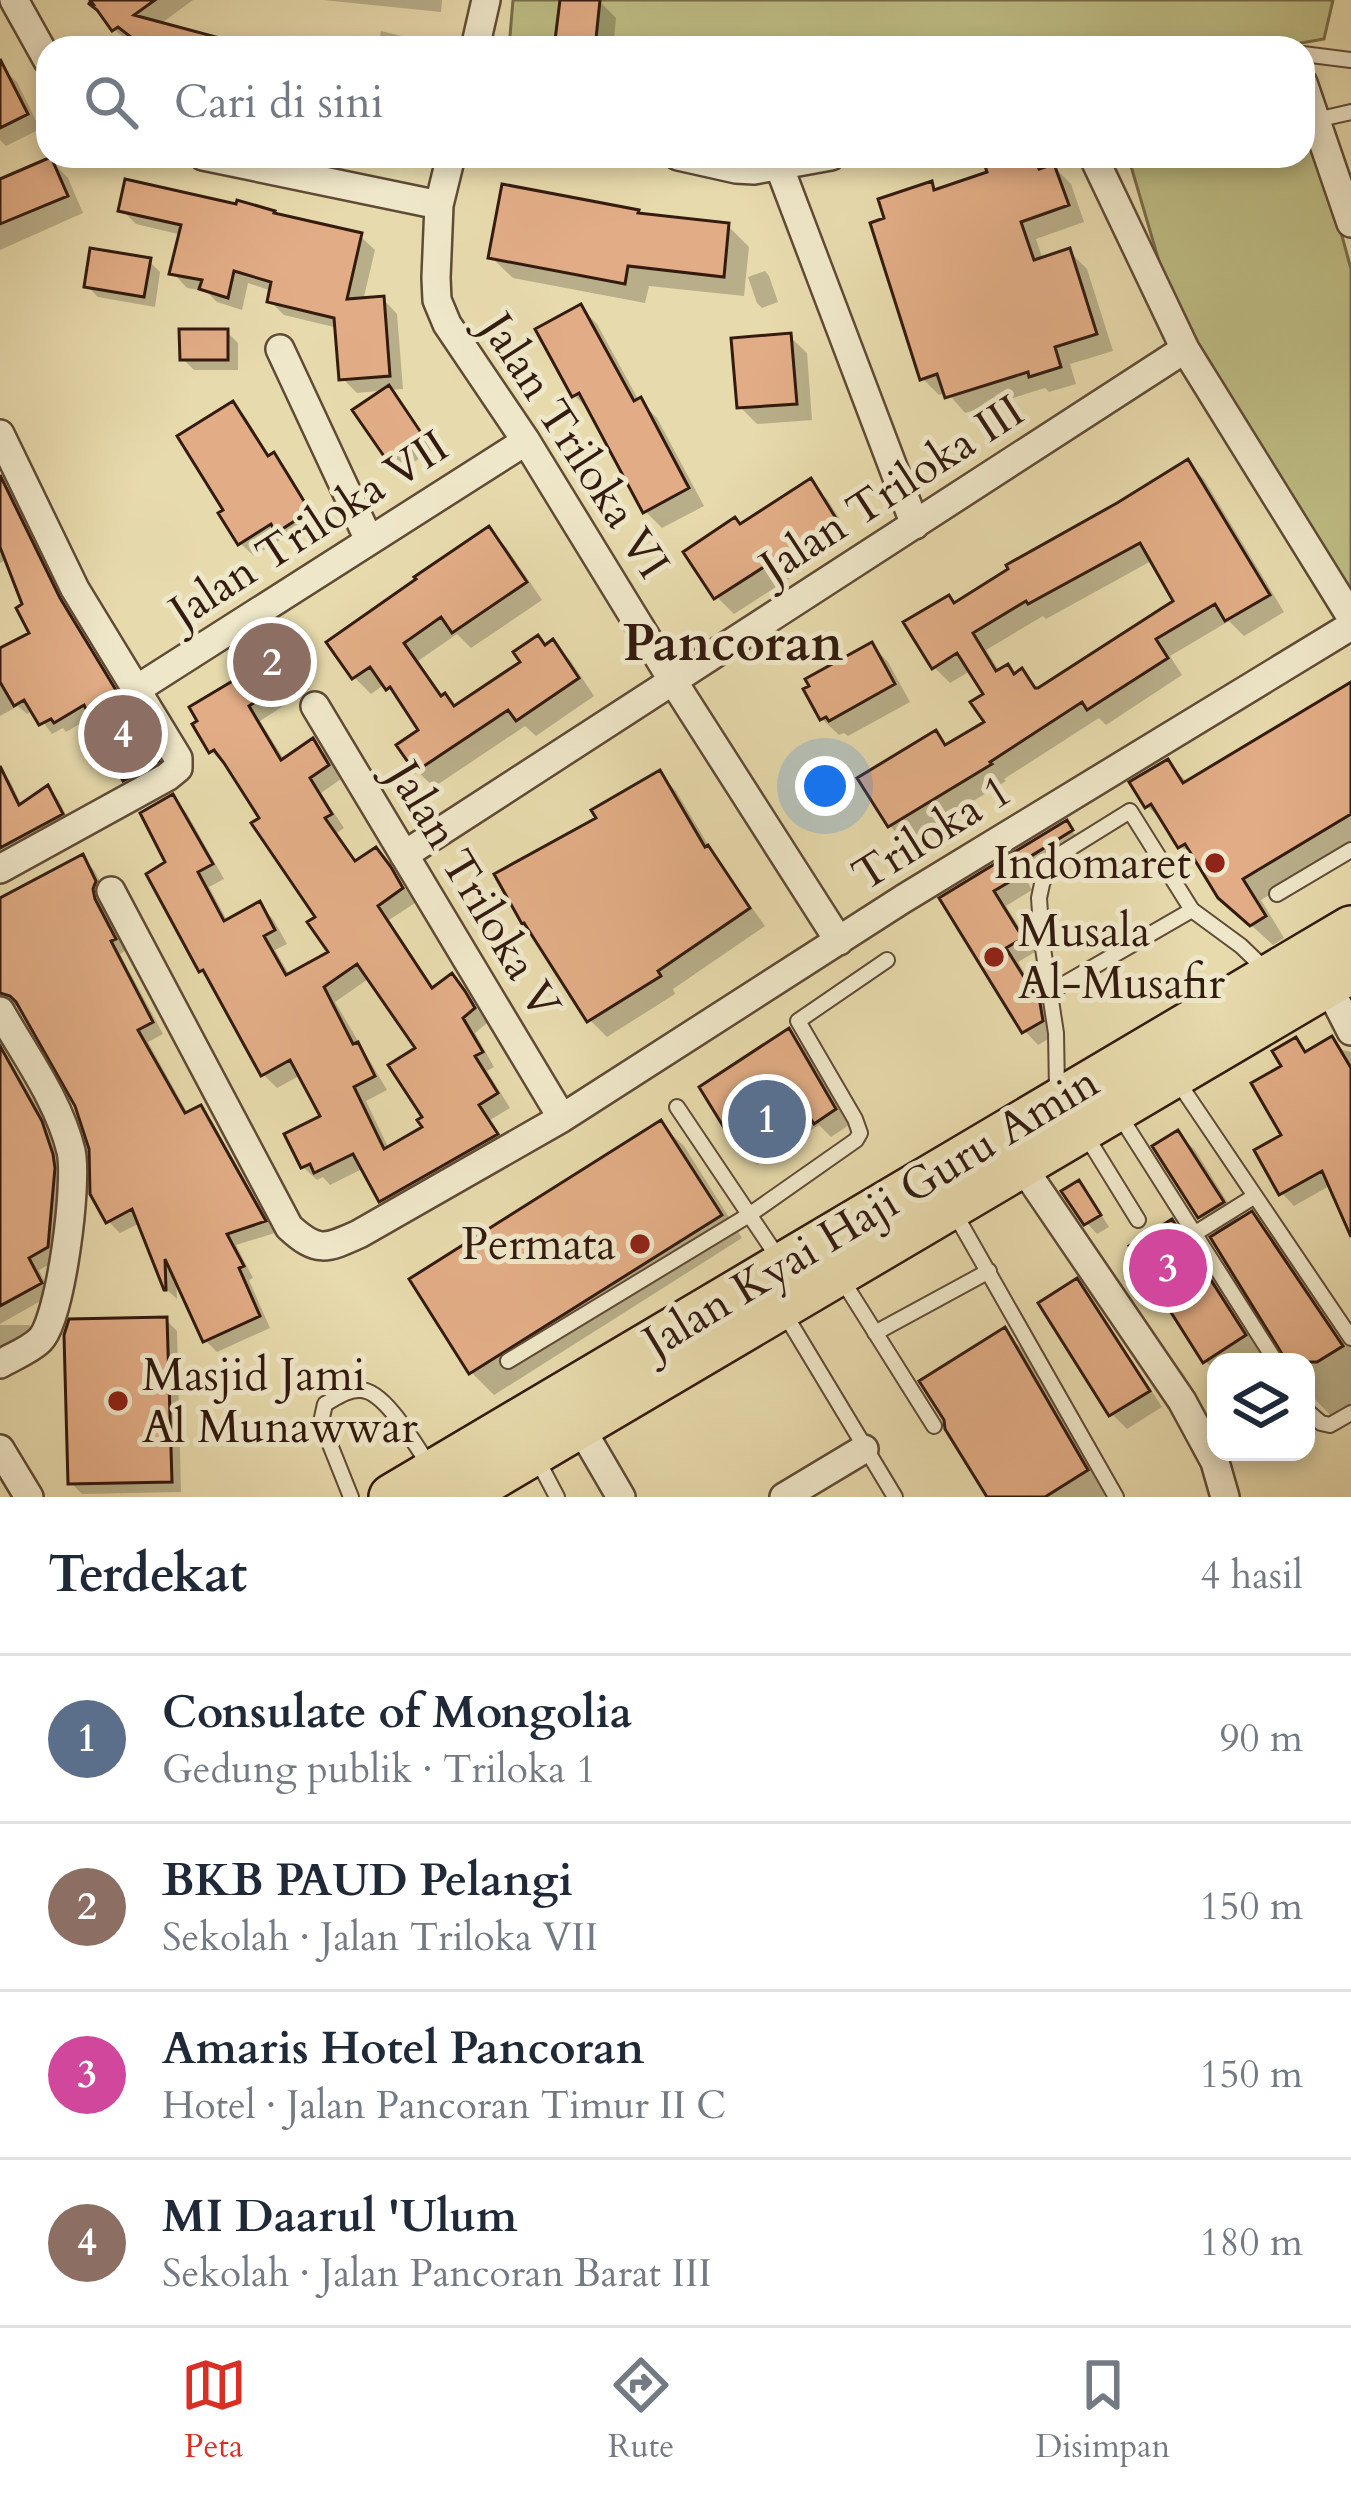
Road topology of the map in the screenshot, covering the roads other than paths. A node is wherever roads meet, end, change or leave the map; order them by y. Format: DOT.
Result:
graph roads {
  1 [pos="14,0"];
  2 [pos="486,0"];
  3 [pos="478,36"];
  4 [pos="36,39"];
  5 [pos="1315,56"];
  6 [pos="1351,60"];
  7 [pos="1351,112"];
  8 [pos="1316,119"];
  9 [pos="261,168"];
  10 [pos="448,168"];
  11 [pos="780,168"];
  12 [pos="1099,168"];
  13 [pos="439,205"];
  14 [pos="1351,224"];
  15 [pos="280,349"];
  16 [pos="1185,350"];
  17 [pos="0,434"];
  18 [pos="526,440"];
  19 [pos="914,525"];
  20 [pos="369,540"];
  21 [pos="1351,622"];
  22 [pos="674,681"];
  23 [pos="137,689"];
  24 [pos="315,706"];
  25 [pos="1351,850"];
  26 [pos="404,855"];
  27 [pos="0,869"];
  28 [pos="111,891"];
  29 [pos="1277,894"];
  30 [pos="1192,910"];
  31 [pos="1351,929"];
  32 [pos="839,941"];
  33 [pos="887,960"];
  34 [pos="1258,962"];
  35 [pos="1339,977"];
  36 [pos="1050,992"];
  37 [pos="0,1011"];
  38 [pos="1351,1031"];
  39 [pos="1173,1075"];
  40 [pos="676,1107"];
  41 [pos="1078,1107"];
  42 [pos="562,1118"];
  43 [pos="1022,1166"];
  44 [pos="1255,1196"];
  45 [pos="952,1207"];
  46 [pos="749,1215"];
  47 [pos="1138,1220"];
  48 [pos="1194,1234"];
  49 [pos="778,1269"];
  50 [pos="989,1271"];
  51 [pos="838,1274"];
  52 [pos="875,1333"];
  53 [pos="1351,1338"];
  54 [pos="1270,1353"];
  55 [pos="508,1361"];
  56 [pos="0,1364"];
  57 [pos="1351,1413"];
  58 [pos="1315,1418"];
  59 [pos="579,1425"];
  60 [pos="934,1426"];
  61 [pos="0,1449"];
  62 [pos="864,1449"];
  63 [pos="533,1452"];
  64 [pos="434,1469"];
  65 [pos="348,1492"];
  66 [pos="29,1497"];
  67 [pos="392,1497"];
  68 [pos="557,1497"];
  69 [pos="621,1497"];
  70 [pos="784,1497"];
  71 [pos="894,1497"];
  72 [pos="1116,1497"];
  73 [pos="1225,1497"];
  1 -- 4 [label="street"];
  2 -- 3 [label="street"];
  5 -- 6 [label="lane"];
  7 -- 8 [label="lane"];
  8 -- 14 [label="street"];
  9 -- 13 [label="street"];
  10 -- 13 [label="street, Jalan Triloka VI"];
  11 -- 19 [label="street"];
  12 -- 16 [label="street"];
  13 -- 18 [label="street, Jalan Triloka VI"];
  15 -- 20 [label="street"];
  16 -- 19 [label="street, Jalan Triloka III"];
  16 -- 21 [label="street"];
  17 -- 23 [label="street"];
  18 -- 20 [label="street, Jalan Triloka VII"];
  18 -- 22 [label="street, Jalan Triloka VI"];
  19 -- 22 [label="street, Jalan Triloka III"];
  20 -- 23 [label="street, Jalan Triloka VII"];
  21 -- 32 [label="street, Triloka 1"];
  22 -- 26 [label="street, Jalan Triloka III"];
  22 -- 32 [label="street, Jalan Triloka VI"];
  23 -- 27 [label="street"];
  24 -- 26 [label="street, Jalan Triloka V"];
  25 -- 29 [label="lane"];
  26 -- 42 [label="street, Jalan Triloka V"];
  28 -- 42 [label="street, Triloka 1"];
  30 -- 34 [label="lane"];
  30 -- 36 [label="lane"];
  30 -- 36 [label="lane"];
  31 -- 34 [label="main road, Jalan Kyai Haji Guru Amin"];
  32 -- 42 [label="street, Triloka 1"];
  33 -- 46 [label="lane"];
  34 -- 41 [label="main road, Jalan Kyai Haji Guru Amin"];
  35 -- 38 [label="street"];
  35 -- 39 [label="main road, Jalan Kyai Haji Guru Amin"];
  36 -- 41 [label="lane"];
  37 -- 56 [label="street"];
  39 -- 41 [label="main road, Jalan Kyai Haji Guru Amin"];
  39 -- 44 [label="lane"];
  40 -- 46 [label="lane"];
  41 -- 43 [label="main road, Jalan Kyai Haji Guru Amin"];
  41 -- 47 [label="lane"];
  41 -- 48 [label="lane"];
  41 -- 49 [label="main road, Jalan Kyai Haji Guru Amin"];
  43 -- 45 [label="main road, Jalan Kyai Haji Guru Amin"];
  43 -- 73 [label="street"];
  44 -- 48 [label="lane"];
  44 -- 53 [label="lane"];
  45 -- 50 [label="lane"];
  45 -- 51 [label="main road, Jalan Kyai Haji Guru Amin"];
  46 -- 49 [label="lane"];
  46 -- 55 [label="lane"];
  48 -- 54 [label="lane"];
  49 -- 51 [label="main road, Jalan Kyai Haji Guru Amin"];
  49 -- 59 [label="main road, Jalan Kyai Haji Guru Amin"];
  49 -- 62 [label="lane"];
  49 -- 64 [label="main road, Jalan Kyai Haji Guru Amin"];
  50 -- 52 [label="lane"];
  50 -- 72 [label="lane"];
  51 -- 52 [label="lane"];
  52 -- 60 [label="lane"];
  57 -- 58 [label="lane"];
  59 -- 63 [label="main road, Jalan Kyai Haji Guru Amin"];
  59 -- 69 [label="street"];
  61 -- 66 [label="street"];
  62 -- 70 [label="street"];
  62 -- 71 [label="lane"];
  63 -- 64 [label="main road, Jalan Kyai Haji Guru Amin"];
  63 -- 68 [label="lane"];
  64 -- 65 [label="lane"];
  64 -- 67 [label="main road, Jalan Kyai Haji Guru Amin"];
}
